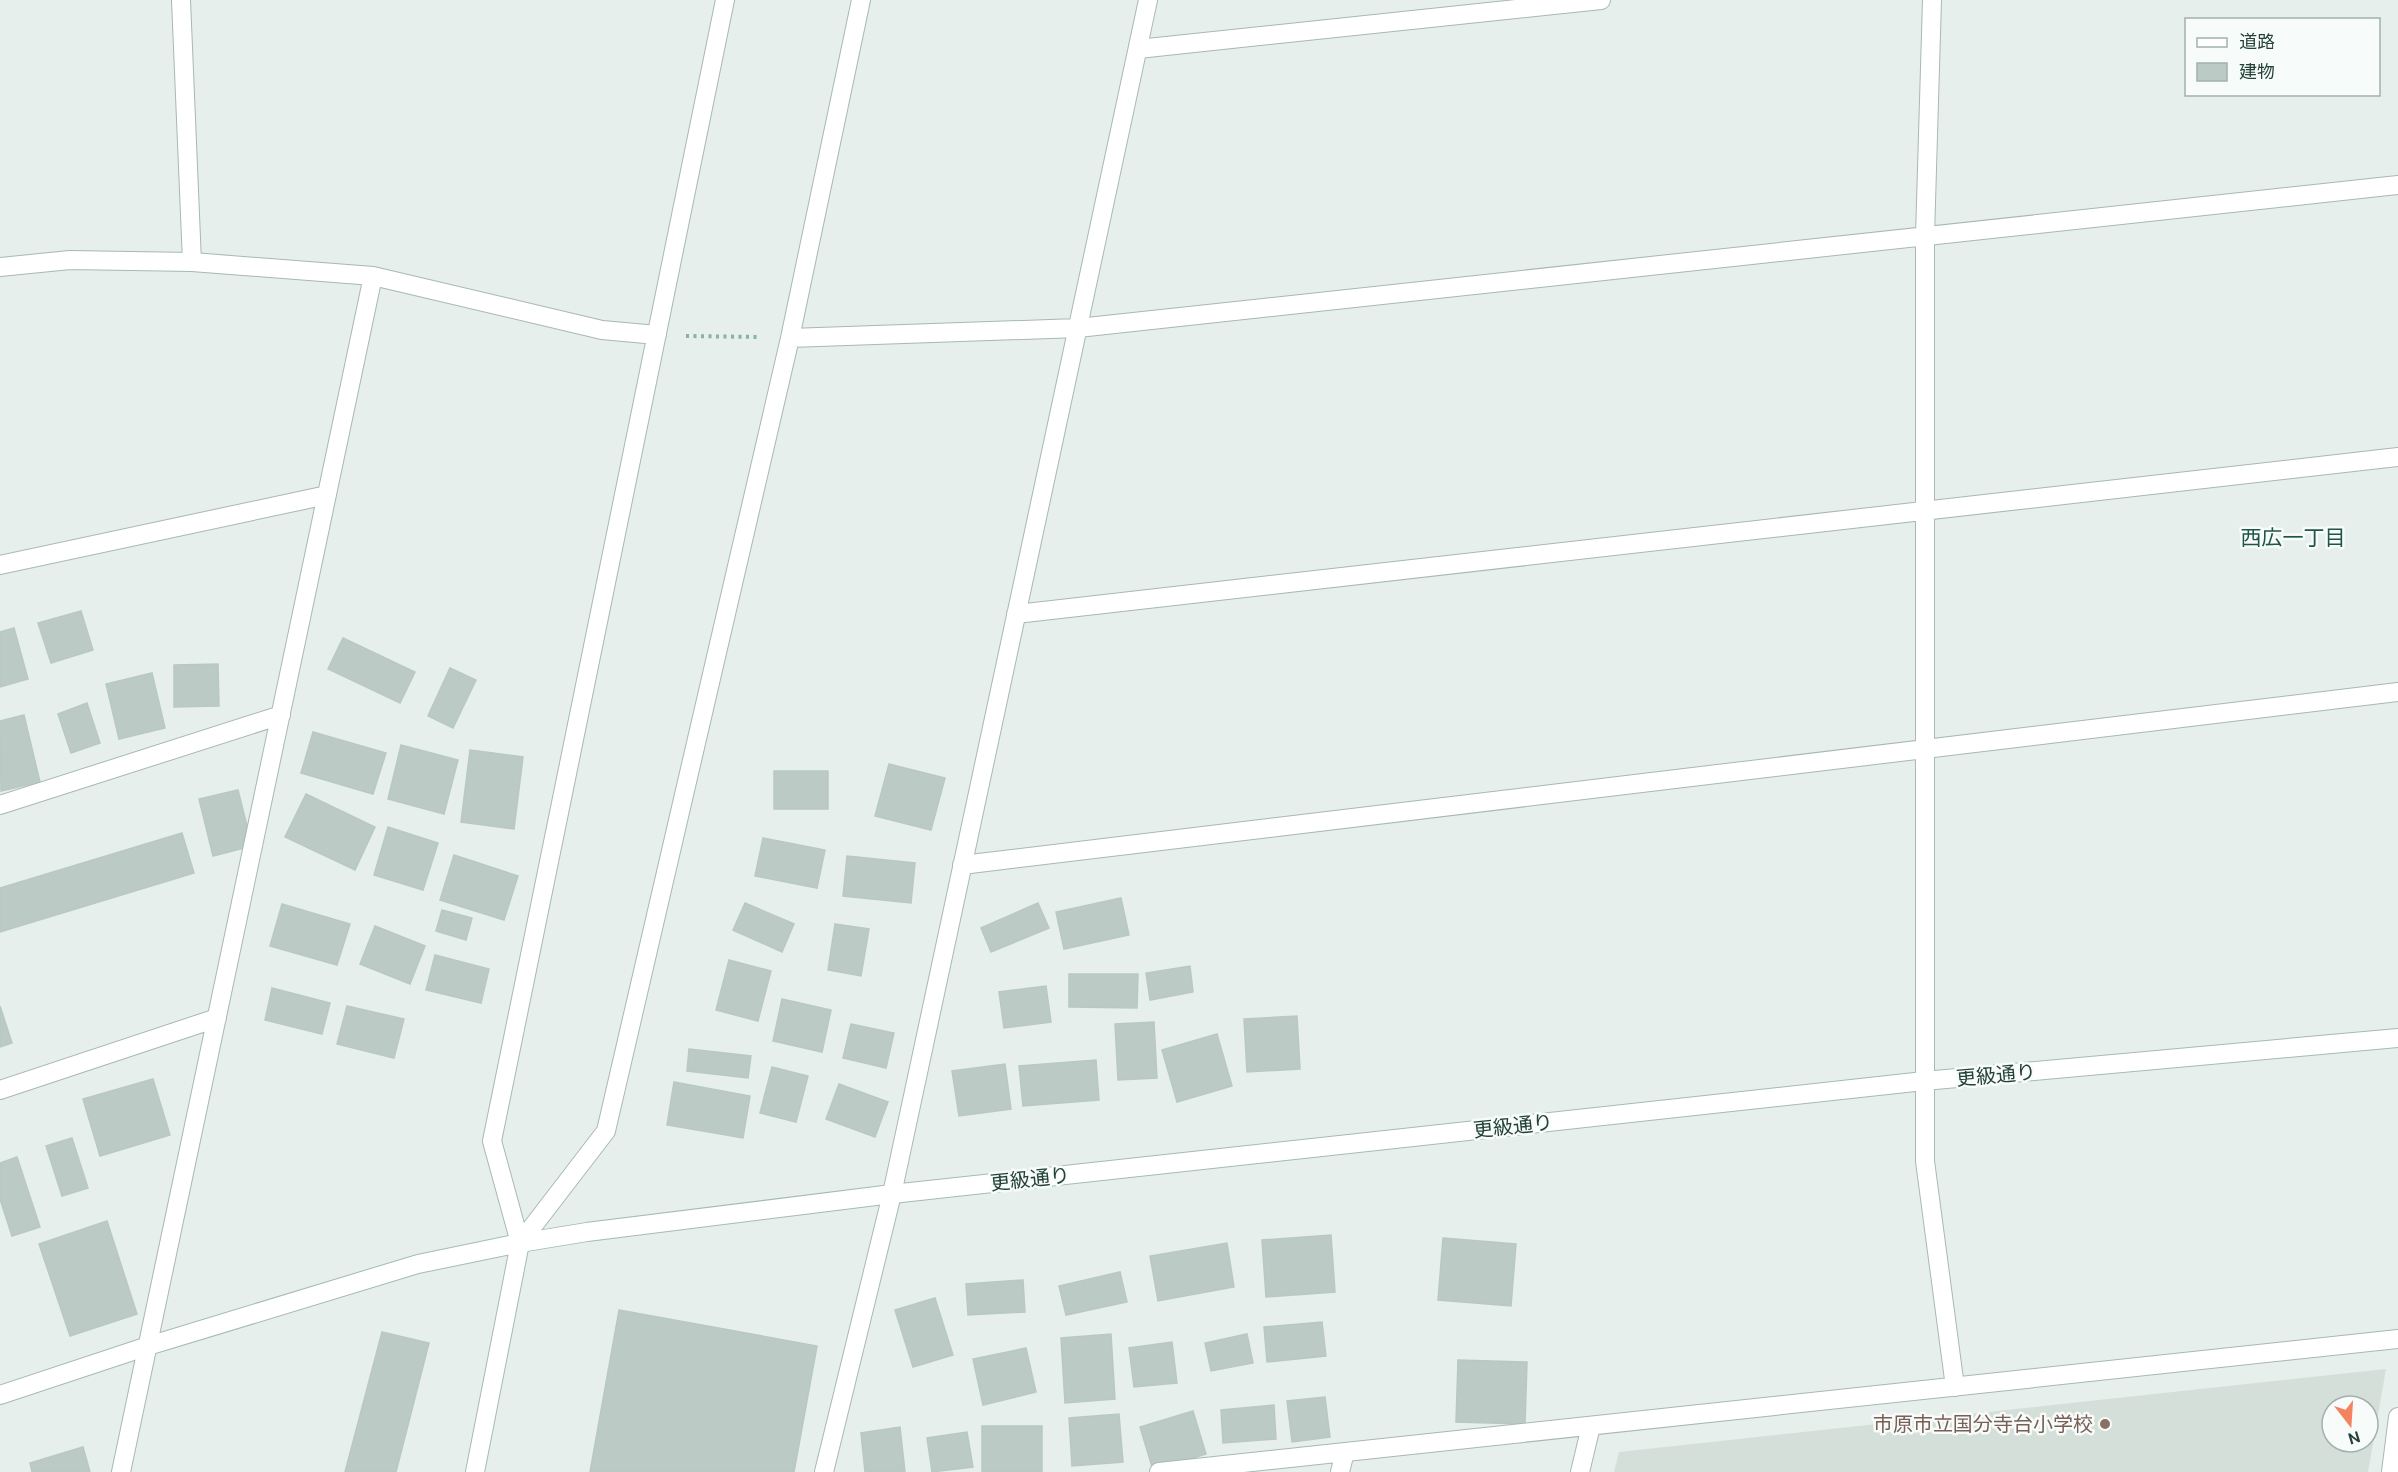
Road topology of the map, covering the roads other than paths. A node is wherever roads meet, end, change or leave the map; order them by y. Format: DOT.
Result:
graph roads {
  1 [pos="181,0"];
  2 [pos="725,0"];
  3 [pos="861,0"];
  4 [pos="1148,0"];
  5 [pos="1601,0"];
  6 [pos="1932,0"];
  7 [pos="1138,49"];
  8 [pos="2398,185"];
  9 [pos="1925,236"];
  10 [pos="192,262"];
  11 [pos="0,267"];
  12 [pos="374,276"];
  13 [pos="1078,328"];
  14 [pos="657,335"];
  15 [pos="790,338"];
  16 [pos="2398,457"];
  17 [pos="327,495"];
  18 [pos="1924,511"];
  19 [pos="0,565"];
  20 [pos="1016,614"];
  21 [pos="2398,692"];
  22 [pos="281,715"];
  23 [pos="1925,749"];
  24 [pos="0,805"];
  25 [pos="962,865"];
  26 [pos="217,1018"];
  27 [pos="2398,1038"];
  28 [pos="1924,1081"];
  29 [pos="0,1090"];
  30 [pos="892,1194"];
  31 [pos="520,1243"];
  32 [pos="2398,1339"];
  33 [pos="148,1346"];
  34 [pos="1955,1387"];
  35 [pos="0,1395"];
  36 [pos="2398,1417"];
  37 [pos="1591,1426"];
  38 [pos="1345,1452"];
  39 [pos="121,1472"];
  40 [pos="475,1472"];
  41 [pos="824,1472"];
  42 [pos="1159,1472"];
  43 [pos="1340,1472"];
  44 [pos="1580,1472"];
  45 [pos="2391,1472"];
  1 -- 10 [label="street"];
  2 -- 14 [label="street"];
  3 -- 15 [label="street"];
  4 -- 7 [label="street"];
  5 -- 7 [label="street"];
  6 -- 9 [label="street"];
  7 -- 13 [label="street"];
  8 -- 9 [label="street"];
  9 -- 13 [label="street"];
  9 -- 18 [label="street"];
  10 -- 11 [label="street"];
  10 -- 12 [label="street"];
  12 -- 14 [label="street"];
  12 -- 17 [label="street"];
  13 -- 15 [label="street"];
  13 -- 20 [label="street"];
  14 -- 31 [label="street"];
  15 -- 31 [label="street"];
  16 -- 18 [label="street"];
  17 -- 19 [label="street"];
  17 -- 22 [label="street"];
  18 -- 20 [label="street"];
  18 -- 23 [label="street"];
  20 -- 25 [label="street"];
  21 -- 23 [label="street"];
  22 -- 24 [label="street"];
  22 -- 26 [label="street"];
  23 -- 25 [label="street"];
  23 -- 28 [label="street"];
  25 -- 30 [label="street"];
  26 -- 29 [label="street"];
  26 -- 33 [label="street"];
  27 -- 28 [label="street, 更級通り"];
  28 -- 30 [label="street, 更級通り"];
  28 -- 34 [label="street"];
  30 -- 31 [label="street, 更級通り"];
  30 -- 41 [label="street"];
  31 -- 33 [label="street, 更級通り"];
  31 -- 40 [label="street"];
  32 -- 34 [label="street"];
  33 -- 35 [label="street, 更級通り"];
  33 -- 39 [label="street"];
  34 -- 37 [label="street"];
  36 -- 45 [label="street"];
  37 -- 38 [label="street"];
  37 -- 44 [label="street"];
  38 -- 42 [label="street"];
  38 -- 43 [label="street"];
}
